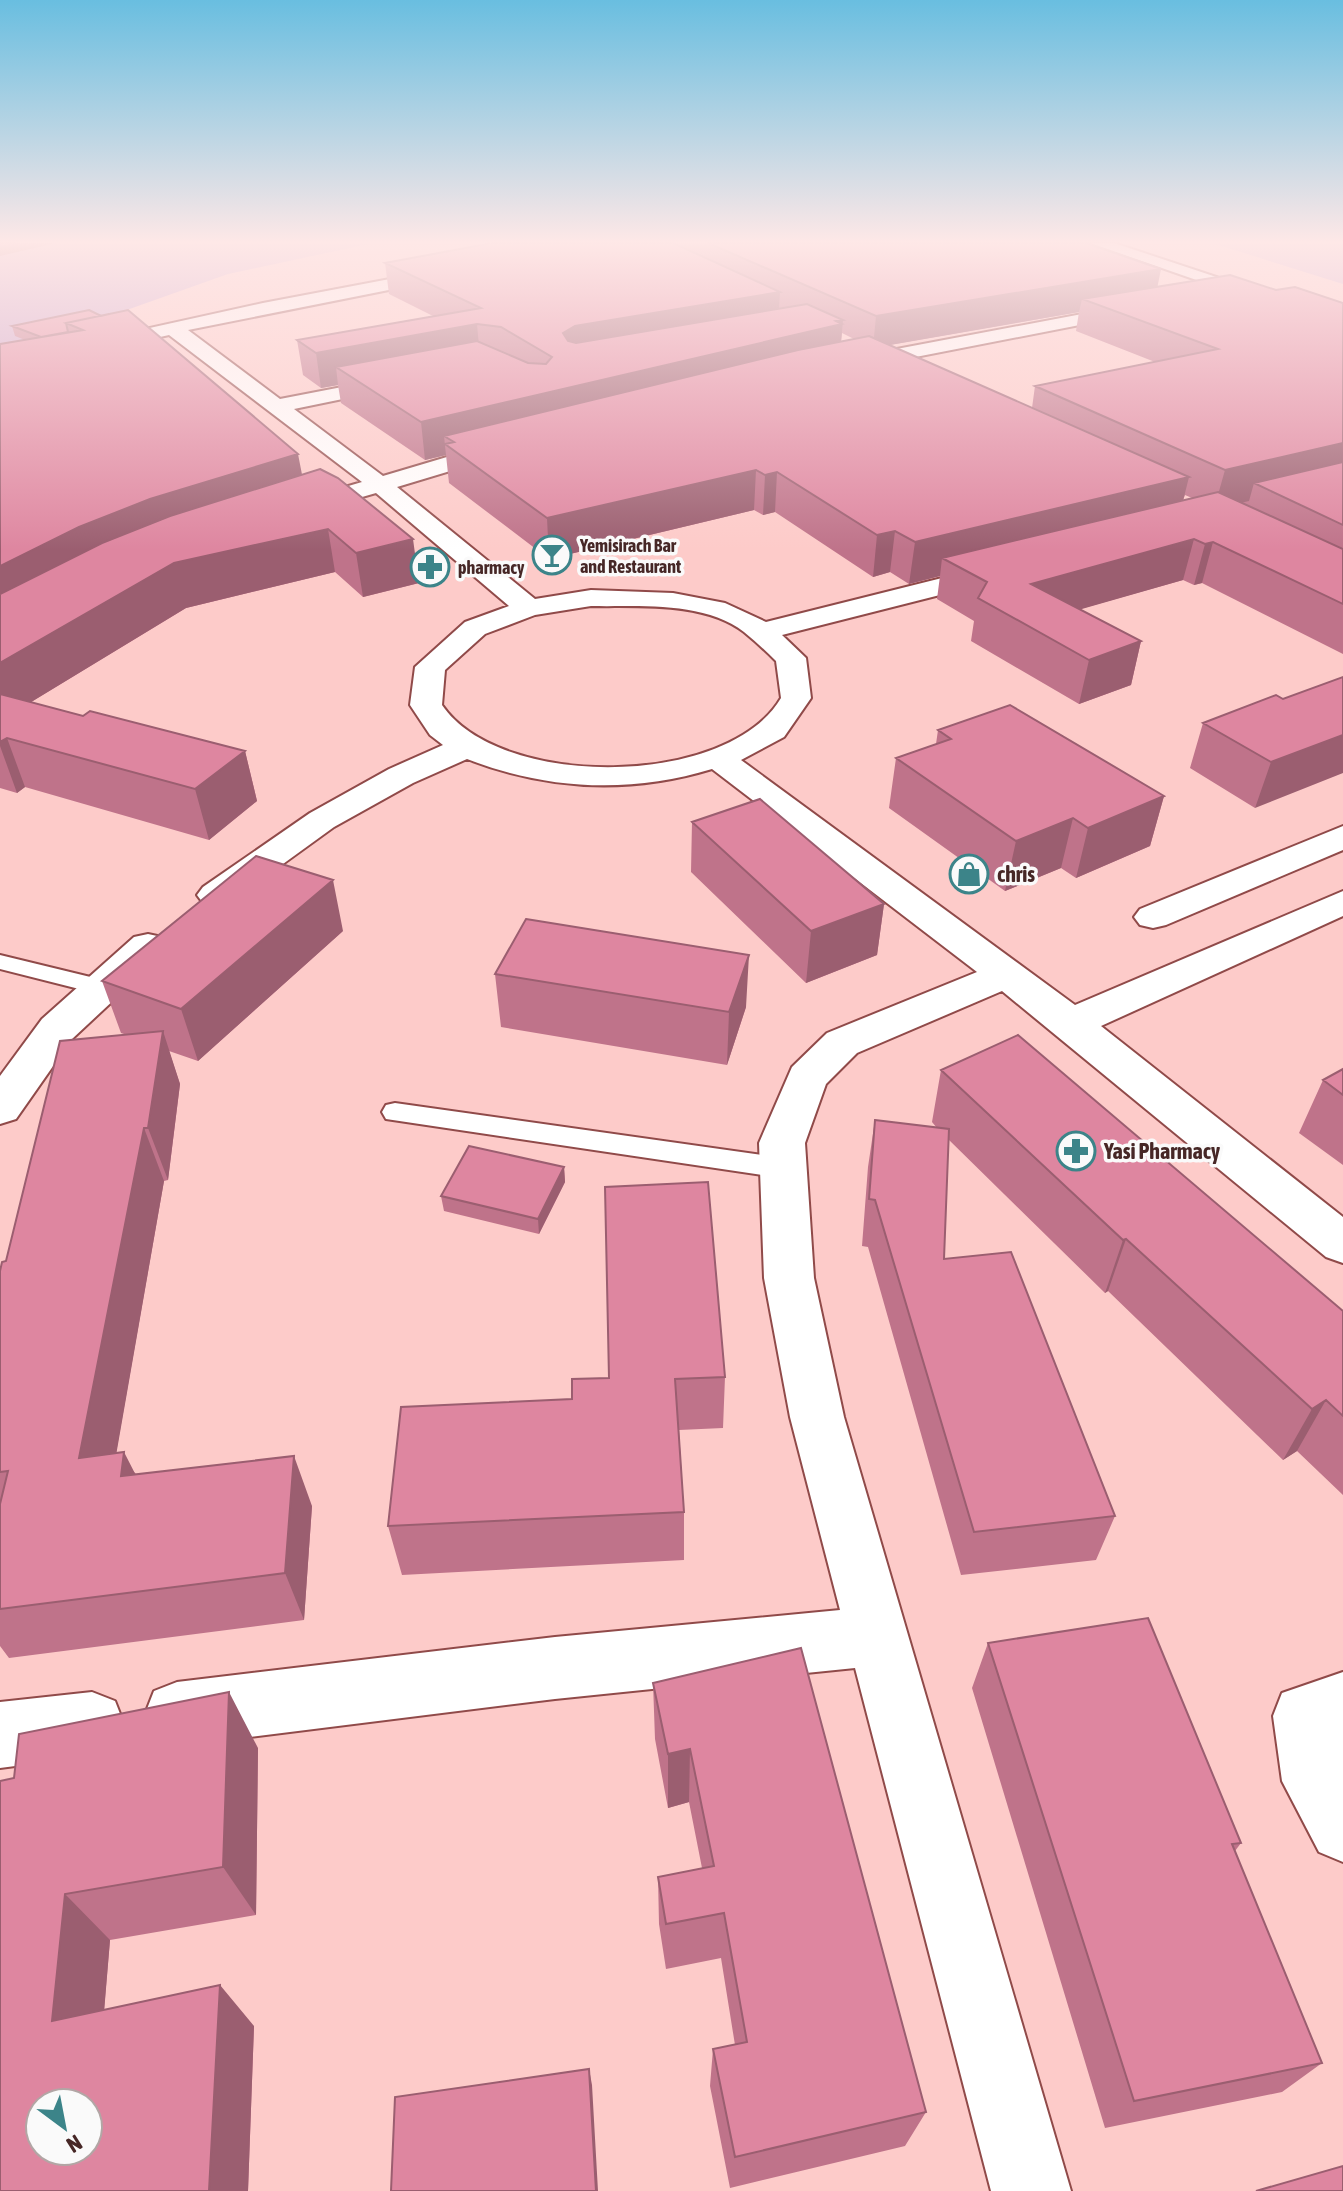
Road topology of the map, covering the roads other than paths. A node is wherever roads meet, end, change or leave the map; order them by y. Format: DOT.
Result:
graph roads {
  1 [pos="100,345"];
  2 [pos="196,345"];
  3 [pos="948,345"];
  4 [pos="847,347"];
  5 [pos="875,359"];
  6 [pos="0,367"];
  7 [pos="834,367"];
  8 [pos="902,372"];
  9 [pos="422,378"];
  10 [pos="276,406"];
  11 [pos="521,444"];
  12 [pos="378,483"];
  13 [pos="275,516"];
  14 [pos="1030,564"];
  15 [pos="529,608"];
  16 [pos="759,632"];
  17 [pos="468,746"];
  18 [pos="717,757"];
  19 [pos="1343,837"];
  20 [pos="1266,870"];
  21 [pos="1336,905"];
  22 [pos="1153,917"];
  23 [pos="0,962"];
  24 [pos="1006,975"];
  25 [pos="103,987"];
  26 [pos="1071,1023"];
  27 [pos="0,1108"];
  28 [pos="395,1112"];
  29 [pos="783,1168"];
  30 [pos="1343,1244"];
  31 [pos="878,1636"];
  32 [pos="1343,1704"];
  33 [pos="0,1735"];
  34 [pos="1343,1828"];
  35 [pos="1031,2191"];
  1 -- 6 [label="street"];
  2 -- 10 [label="street"];
  3 -- 5 [label="street"];
  4 -- 5 [label="street"];
  5 -- 7 [label="street"];
  5 -- 8 [label="street"];
  9 -- 10 [label="street"];
  10 -- 12 [label="street"];
  11 -- 12 [label="street"];
  12 -- 13 [label="street"];
  12 -- 15 [label="street"];
  14 -- 16 [label="street"];
  15 -- 16 [label="street"];
  15 -- 17 [label="street"];
  16 -- 18 [label="street"];
  17 -- 18 [label="street"];
  17 -- 25 [label="street"];
  18 -- 24 [label="street"];
  19 -- 20 [label="street"];
  20 -- 21 [label="street"];
  20 -- 22 [label="street"];
  21 -- 26 [label="street"];
  23 -- 25 [label="lane"];
  24 -- 26 [label="street"];
  24 -- 29 [label="street"];
  25 -- 27 [label="street"];
  26 -- 30 [label="street"];
  28 -- 29 [label="lane"];
  29 -- 31 [label="street"];
  31 -- 33 [label="street"];
  31 -- 35 [label="street"];
  32 -- 34 [label="street"];
}
